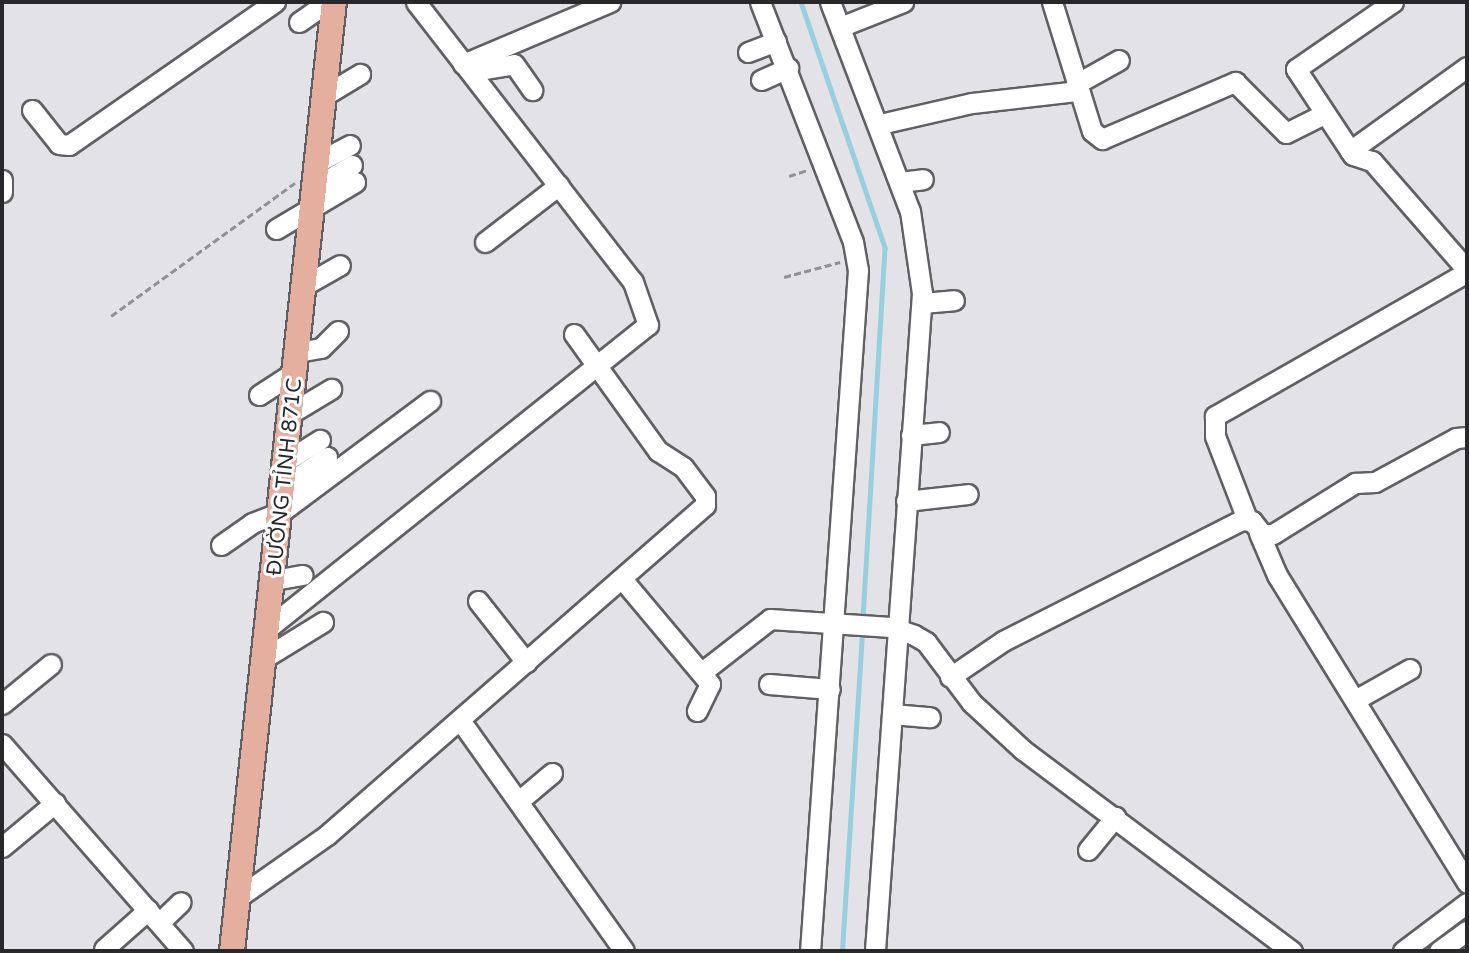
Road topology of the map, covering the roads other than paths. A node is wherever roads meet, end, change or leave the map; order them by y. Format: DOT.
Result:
graph roads {
  1 [pos="275,2"];
  2 [pos="328,2"];
  3 [pos="334,2"];
  4 [pos="416,2"];
  5 [pos="610,2"];
  6 [pos="760,2"];
  7 [pos="830,2"];
  8 [pos="903,2"];
  9 [pos="1052,2"];
  10 [pos="1393,2"];
  11 [pos="299,22"];
  12 [pos="840,27"];
  13 [pos="776,40"];
  14 [pos="748,52"];
  15 [pos="1119,60"];
  16 [pos="1467,67"];
  17 [pos="467,68"];
  18 [pos="788,68"];
  19 [pos="360,74"];
  20 [pos="761,80"];
  21 [pos="1077,88"];
  22 [pos="532,90"];
  23 [pos="325,95"];
  24 [pos="32,110"];
  25 [pos="1324,114"];
  26 [pos="880,124"];
  27 [pos="350,145"];
  28 [pos="1350,150"];
  29 [pos="353,174"];
  30 [pos="923,179"];
  31 [pos="2,180"];
  32 [pos="316,182"];
  33 [pos="900,182"];
  34 [pos="559,185"];
  35 [pos="2,192"];
  36 [pos="276,229"];
  37 [pos="485,242"];
  38 [pos="340,265"];
  39 [pos="1467,271"];
  40 [pos="305,285"];
  41 [pos="954,300"];
  42 [pos="922,303"];
  43 [pos="338,331"];
  44 [pos="574,334"];
  45 [pos="297,361"];
  46 [pos="599,368"];
  47 [pos="331,389"];
  48 [pos="259,395"];
  49 [pos="430,401"];
  50 [pos="291,413"];
  51 [pos="939,432"];
  52 [pos="911,435"];
  53 [pos="1467,437"];
  54 [pos="324,449"];
  55 [pos="285,473"];
  56 [pos="968,494"];
  57 [pos="906,501"];
  58 [pos="281,512"];
  59 [pos="1253,526"];
  60 [pos="221,545"];
  61 [pos="303,575"];
  62 [pos="622,579"];
  63 [pos="274,580"];
  64 [pos="478,601"];
  65 [pos="323,622"];
  66 [pos="835,622"];
  67 [pos="895,627"];
  68 [pos="268,628"];
  69 [pos="265,657"];
  70 [pos="526,663"];
  71 [pos="51,664"];
  72 [pos="1410,668"];
  73 [pos="702,672"];
  74 [pos="950,677"];
  75 [pos="769,684"];
  76 [pos="830,689"];
  77 [pos="1355,700"];
  78 [pos="2,704"];
  79 [pos="697,711"];
  80 [pos="892,714"];
  81 [pos="930,718"];
  82 [pos="460,720"];
  83 [pos="2,744"];
  84 [pos="552,774"];
  85 [pos="520,800"];
  86 [pos="55,803"];
  87 [pos="1115,817"];
  88 [pos="2,847"];
  89 [pos="1088,850"];
  90 [pos="1467,883"];
  91 [pos="240,897"];
  92 [pos="181,902"];
  93 [pos="1467,903"];
  94 [pos="153,916"];
  95 [pos="1467,931"];
  96 [pos="104,949"];
  97 [pos="178,950"];
  98 [pos="232,951"];
  99 [pos="624,951"];
  100 [pos="810,951"];
  101 [pos="875,951"];
  102 [pos="1292,951"];
  103 [pos="1403,951"];
  104 [pos="1439,951"];
  1 -- 24 [label="street"];
  2 -- 11 [label="street"];
  3 -- 23 [label="main road, ĐƯỜNG TỈNH 871C"];
  4 -- 17 [label="street"];
  5 -- 17 [label="street"];
  6 -- 13 [label="street"];
  7 -- 12 [label="street"];
  8 -- 12 [label="street"];
  9 -- 21 [label="street"];
  10 -- 25 [label="street"];
  12 -- 26 [label="street"];
  13 -- 14 [label="street"];
  13 -- 18 [label="street"];
  15 -- 21 [label="street"];
  16 -- 28 [label="street"];
  17 -- 22 [label="street"];
  17 -- 34 [label="street"];
  18 -- 20 [label="street"];
  18 -- 66 [label="street"];
  19 -- 23 [label="street"];
  21 -- 25 [label="street"];
  21 -- 26 [label="street"];
  23 -- 32 [label="main road, ĐƯỜNG TỈNH 871C"];
  25 -- 28 [label="street"];
  26 -- 33 [label="street"];
  27 -- 32 [label="street"];
  28 -- 39 [label="street"];
  29 -- 32 [label="street"];
  30 -- 33 [label="street"];
  31 -- 35 [label="street"];
  32 -- 36 [label="street"];
  32 -- 40 [label="main road, ĐƯỜNG TỈNH 871C"];
  33 -- 42 [label="street"];
  34 -- 37 [label="street"];
  34 -- 46 [label="street"];
  38 -- 40 [label="street"];
  39 -- 59 [label="street"];
  40 -- 45 [label="main road, ĐƯỜNG TỈNH 871C"];
  41 -- 42 [label="street"];
  42 -- 52 [label="street"];
  43 -- 45 [label="street"];
  44 -- 46 [label="street"];
  45 -- 48 [label="street"];
  45 -- 50 [label="main road, ĐƯỜNG TỈNH 871C"];
  46 -- 62 [label="street"];
  46 -- 68 [label="street"];
  47 -- 50 [label="street"];
  49 -- 58 [label="street"];
  50 -- 55 [label="main road, ĐƯỜNG TỈNH 871C"];
  51 -- 52 [label="street"];
  52 -- 57 [label="street"];
  53 -- 59 [label="street"];
  54 -- 55 [label="street"];
  55 -- 58 [label="main road, ĐƯỜNG TỈNH 871C"];
  56 -- 57 [label="street"];
  57 -- 67 [label="street"];
  58 -- 60 [label="street"];
  58 -- 63 [label="main road, ĐƯỜNG TỈNH 871C"];
  59 -- 74 [label="street"];
  59 -- 77 [label="street"];
  61 -- 63 [label="street"];
  62 -- 70 [label="street"];
  62 -- 73 [label="street"];
  63 -- 68 [label="main road, ĐƯỜNG TỈNH 871C"];
  64 -- 70 [label="street"];
  65 -- 69 [label="street"];
  66 -- 67 [label="street"];
  66 -- 73 [label="street"];
  66 -- 76 [label="street"];
  67 -- 74 [label="street"];
  67 -- 80 [label="street"];
  68 -- 69 [label="main road, ĐƯỜNG TỈNH 871C"];
  69 -- 91 [label="main road, ĐƯỜNG TỈNH 871C"];
  70 -- 82 [label="street"];
  71 -- 78 [label="street"];
  72 -- 77 [label="street"];
  73 -- 79 [label="street"];
  74 -- 87 [label="street"];
  75 -- 76 [label="street"];
  76 -- 100 [label="street"];
  77 -- 90 [label="street"];
  80 -- 81 [label="street"];
  80 -- 101 [label="street"];
  82 -- 85 [label="street"];
  82 -- 91 [label="street"];
  83 -- 86 [label="street"];
  84 -- 85 [label="street"];
  85 -- 99 [label="street"];
  86 -- 88 [label="street"];
  86 -- 94 [label="street"];
  87 -- 89 [label="street"];
  87 -- 102 [label="street"];
  91 -- 98 [label="main road, ĐƯỜNG TỈNH 871C"];
  92 -- 94 [label="street"];
  93 -- 103 [label="street"];
  94 -- 96 [label="street"];
  94 -- 97 [label="street"];
  95 -- 104 [label="street"];
}
